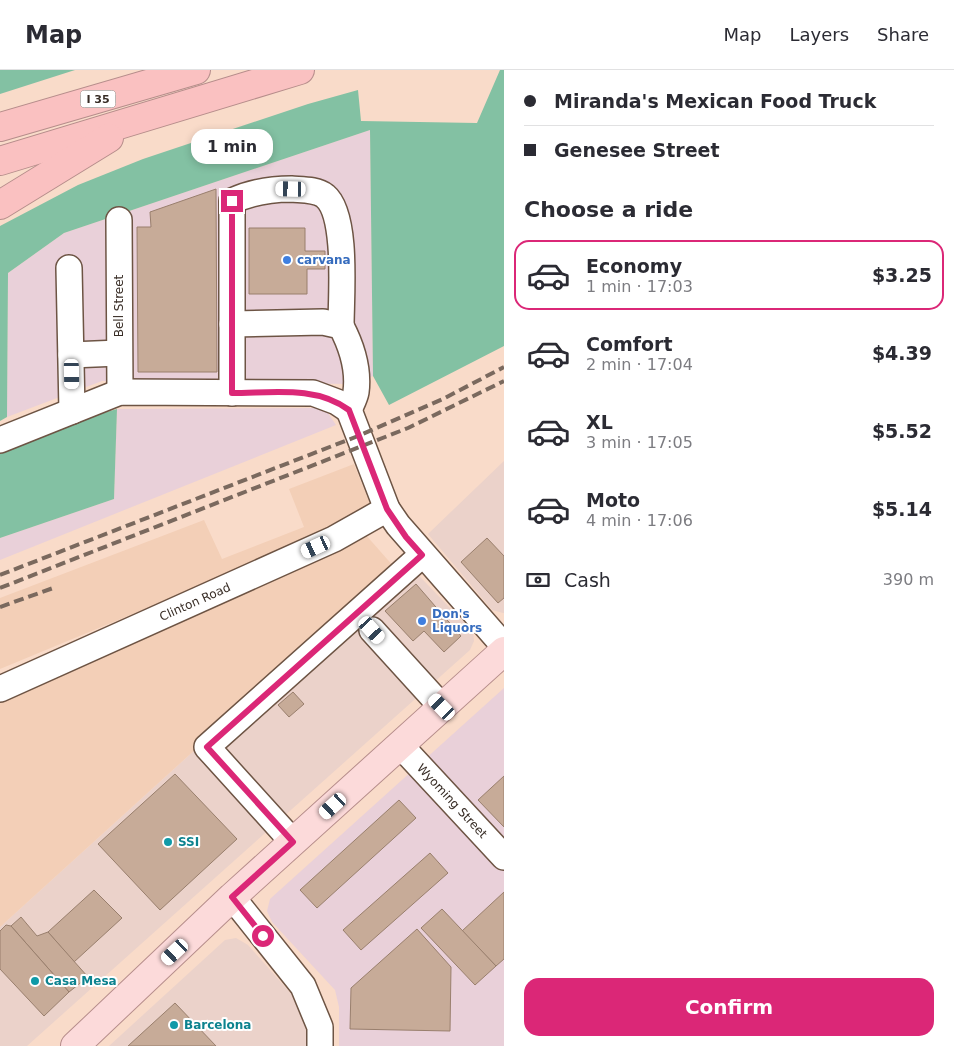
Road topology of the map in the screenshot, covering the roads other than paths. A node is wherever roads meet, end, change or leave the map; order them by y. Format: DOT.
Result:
graph roads {
  1 [pos="196,70"];
  2 [pos="300,70"];
  3 [pos="142,118"];
  4 [pos="0,127"];
  5 [pos="0,161"];
  6 [pos="0,205"];
  7 [pos="118,220"];
  8 [pos="70,268"];
  9 [pos="232,324"];
  10 [pos="341,326"];
  11 [pos="120,353"];
  12 [pos="71,355"];
  13 [pos="120,392"];
  14 [pos="232,393"];
  15 [pos="349,410"];
  16 [pos="72,411"];
  17 [pos="0,440"];
  18 [pos="387,509"];
  19 [pos="422,555"];
  20 [pos="372,630"];
  21 [pos="504,646"];
  22 [pos="504,651"];
  23 [pos="0,689"];
  24 [pos="442,707"];
  25 [pos="400,745"];
  26 [pos="293,842"];
  27 [pos="504,856"];
  28 [pos="232,897"];
  29 [pos="75,1046"];
  30 [pos="320,1046"];
  1 -- 4 [label="highway, I 35"];
  2 -- 3 [label="highway, I 35"];
  3 -- 5 [label="highway, I 35"];
  3 -- 6 [label="highway"];
  7 -- 11 [label="street, Bell Street"];
  8 -- 12 [label="street"];
  9 -- 10 [label="street"];
  9 -- 10 [label="street"];
  9 -- 14 [label="street"];
  10 -- 15 [label="street"];
  11 -- 12 [label="street"];
  11 -- 13 [label="street, Bell Street"];
  12 -- 16 [label="street"];
  13 -- 14 [label="street"];
  13 -- 16 [label="street"];
  14 -- 15 [label="street"];
  15 -- 18 [label="street"];
  16 -- 17 [label="street"];
  18 -- 19 [label="street"];
  18 -- 23 [label="street, Clinton Road"];
  19 -- 21 [label="street"];
  19 -- 26 [label="street"];
  20 -- 24 [label="street"];
  22 -- 24 [label="main road"];
  24 -- 25 [label="main road"];
  25 -- 26 [label="main road"];
  25 -- 27 [label="street, Wyoming Street"];
  26 -- 28 [label="main road"];
  28 -- 29 [label="main road"];
  28 -- 30 [label="street"];
}
